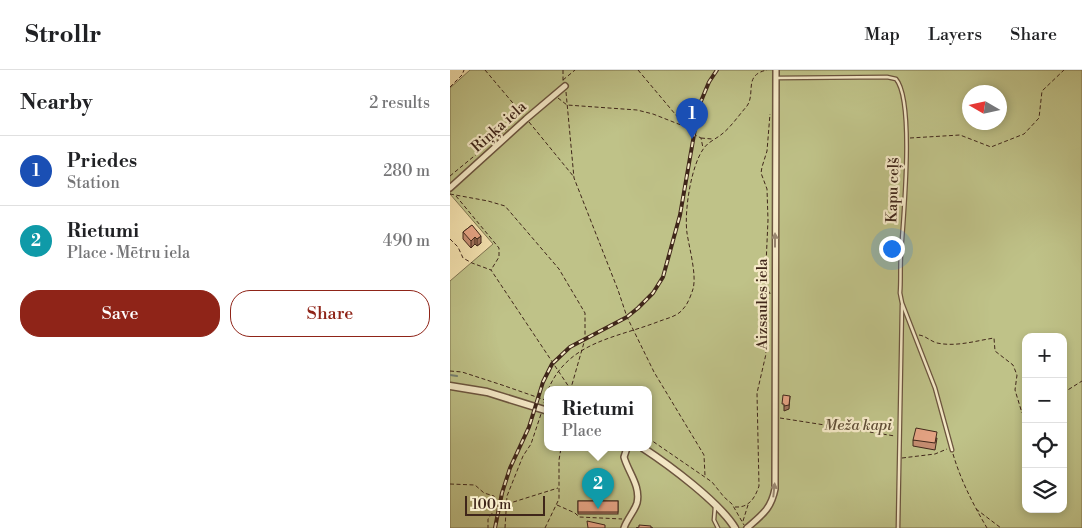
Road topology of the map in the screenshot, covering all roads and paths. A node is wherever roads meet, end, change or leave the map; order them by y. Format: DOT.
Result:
graph roads {
  1 [pos="464,70"];
  2 [pos="485,70"];
  3 [pos="563,70"];
  4 [pos="638,70"];
  5 [pos="763,70"];
  6 [pos="767,70"];
  7 [pos="776,70"];
  8 [pos="1064,70"];
  9 [pos="776,78"];
  10 [pos="450,83"];
  11 [pos="454,83"];
  12 [pos="565,86"];
  13 [pos="450,87"];
  14 [pos="555,96"];
  15 [pos="566,105"];
  16 [pos="772,110"];
  17 [pos="526,119"];
  18 [pos="686,127"];
  19 [pos="701,138"];
  20 [pos="906,138"];
  21 [pos="714,139"];
  22 [pos="703,148"];
  23 [pos="574,178"];
  24 [pos="450,188"];
  25 [pos="450,194"];
  26 [pos="456,196"];
  27 [pos="450,239"];
  28 [pos="491,270"];
  29 [pos="765,287"];
  30 [pos="775,296"];
  31 [pos="902,303"];
  32 [pos="633,330"];
  33 [pos="915,335"];
  34 [pos="582,350"];
  35 [pos="450,371"];
  36 [pos="558,371"];
  37 [pos="1082,382"];
  38 [pos="450,386"];
  39 [pos="550,386"];
  40 [pos="569,386"];
  41 [pos="572,386"];
  42 [pos="1067,391"];
  43 [pos="544,400"];
  44 [pos="544,410"];
  45 [pos="544,412"];
  46 [pos="1022,413"];
  47 [pos="775,417"];
  48 [pos="901,437"];
  49 [pos="652,441"];
  50 [pos="952,449"];
  51 [pos="560,451"];
  52 [pos="627,451"];
  53 [pos="647,451"];
  54 [pos="899,459"];
  55 [pos="705,476"];
  56 [pos="450,484"];
  57 [pos="559,488"];
  58 [pos="506,504"];
  59 [pos="556,505"];
  60 [pos="748,505"];
  61 [pos="715,506"];
  62 [pos="734,507"];
  63 [pos="976,509"];
  64 [pos="628,519"];
  65 [pos="742,522"];
  66 [pos="488,528"];
  67 [pos="505,528"];
  68 [pos="545,528"];
  69 [pos="624,528"];
  70 [pos="718,528"];
  71 [pos="735,528"];
  72 [pos="746,528"];
  73 [pos="898,528"];
  74 [pos="987,528"];
  75 [pos="1001,528"];
  1 -- 11 [label="path"];
  2 -- 17 [label="path"];
  3 -- 12 [label="path"];
  4 -- 18 [label="path"];
  5 -- 6 [label="path"];
  5 -- 21 [label="path"];
  7 -- 9 [label="street, Aizsaules iela"];
  8 -- 20 [label="path"];
  9 -- 20 [label="lane, Kapu ceļš"];
  30 -- 9 [label="street, Aizsaules iela, one-way"];
  10 -- 11 [label="path"];
  11 -- 13 [label="path"];
  12 -- 14 [label="street, Riņķa iela"];
  12 -- 15 [label="path"];
  14 -- 15 [label="path"];
  14 -- 17 [label="street, Riņķa iela"];
  15 -- 18 [label="path"];
  15 -- 23 [label="path"];
  16 -- 29 [label="path"];
  17 -- 23 [label="path"];
  17 -- 24 [label="street, Riņķa iela"];
  18 -- 19 [label="path"];
  19 -- 21 [label="path"];
  19 -- 22 [label="path"];
  20 -- 31 [label="lane, Kapu ceļš"];
  21 -- 22 [label="path"];
  22 -- 32 [label="path"];
  23 -- 32 [label="path"];
  25 -- 26 [label="path"];
  26 -- 28 [label="path"];
  26 -- 34 [label="path"];
  27 -- 28 [label="path"];
  28 -- 36 [label="path"];
  29 -- 30 [label="path"];
  29 -- 60 [label="path"];
  30 -- 47 [label="street, Aizsaules iela"];
  31 -- 33 [label="lane, Kapu ceļš"];
  31 -- 48 [label="lane"];
  32 -- 34 [label="path"];
  32 -- 55 [label="path"];
  33 -- 46 [label="path"];
  33 -- 50 [label="lane, Kapu ceļš"];
  34 -- 36 [label="path"];
  34 -- 41 [label="path"];
  35 -- 43 [label="path"];
  36 -- 39 [label="path"];
  36 -- 40 [label="path"];
  37 -- 42 [label="path"];
  38 -- 44 [label="street"];
  45 -- 58 [label="path"];
  47 -- 48 [label="path"];
  72 -- 47 [label="street, Aizsaules iela, one-way"];
  48 -- 54 [label="lane"];
  49 -- 55 [label="path"];
  50 -- 54 [label="path"];
  50 -- 63 [label="path"];
  51 -- 57 [label="path"];
  52 -- 64 [label="street"];
  53 -- 61 [label="street"];
  54 -- 73 [label="lane"];
  55 -- 62 [label="path"];
  56 -- 66 [label="path"];
  57 -- 58 [label="path"];
  57 -- 59 [label="path"];
  58 -- 67 [label="path"];
  59 -- 64 [label="path"];
  59 -- 68 [label="path"];
  60 -- 62 [label="path"];
  60 -- 65 [label="path"];
  61 -- 70 [label="lane"];
  61 -- 71 [label="street"];
  62 -- 65 [label="path"];
  63 -- 74 [label="path"];
  63 -- 75 [label="path"];
  64 -- 69 [label="street"];
  65 -- 72 [label="path"];
}
